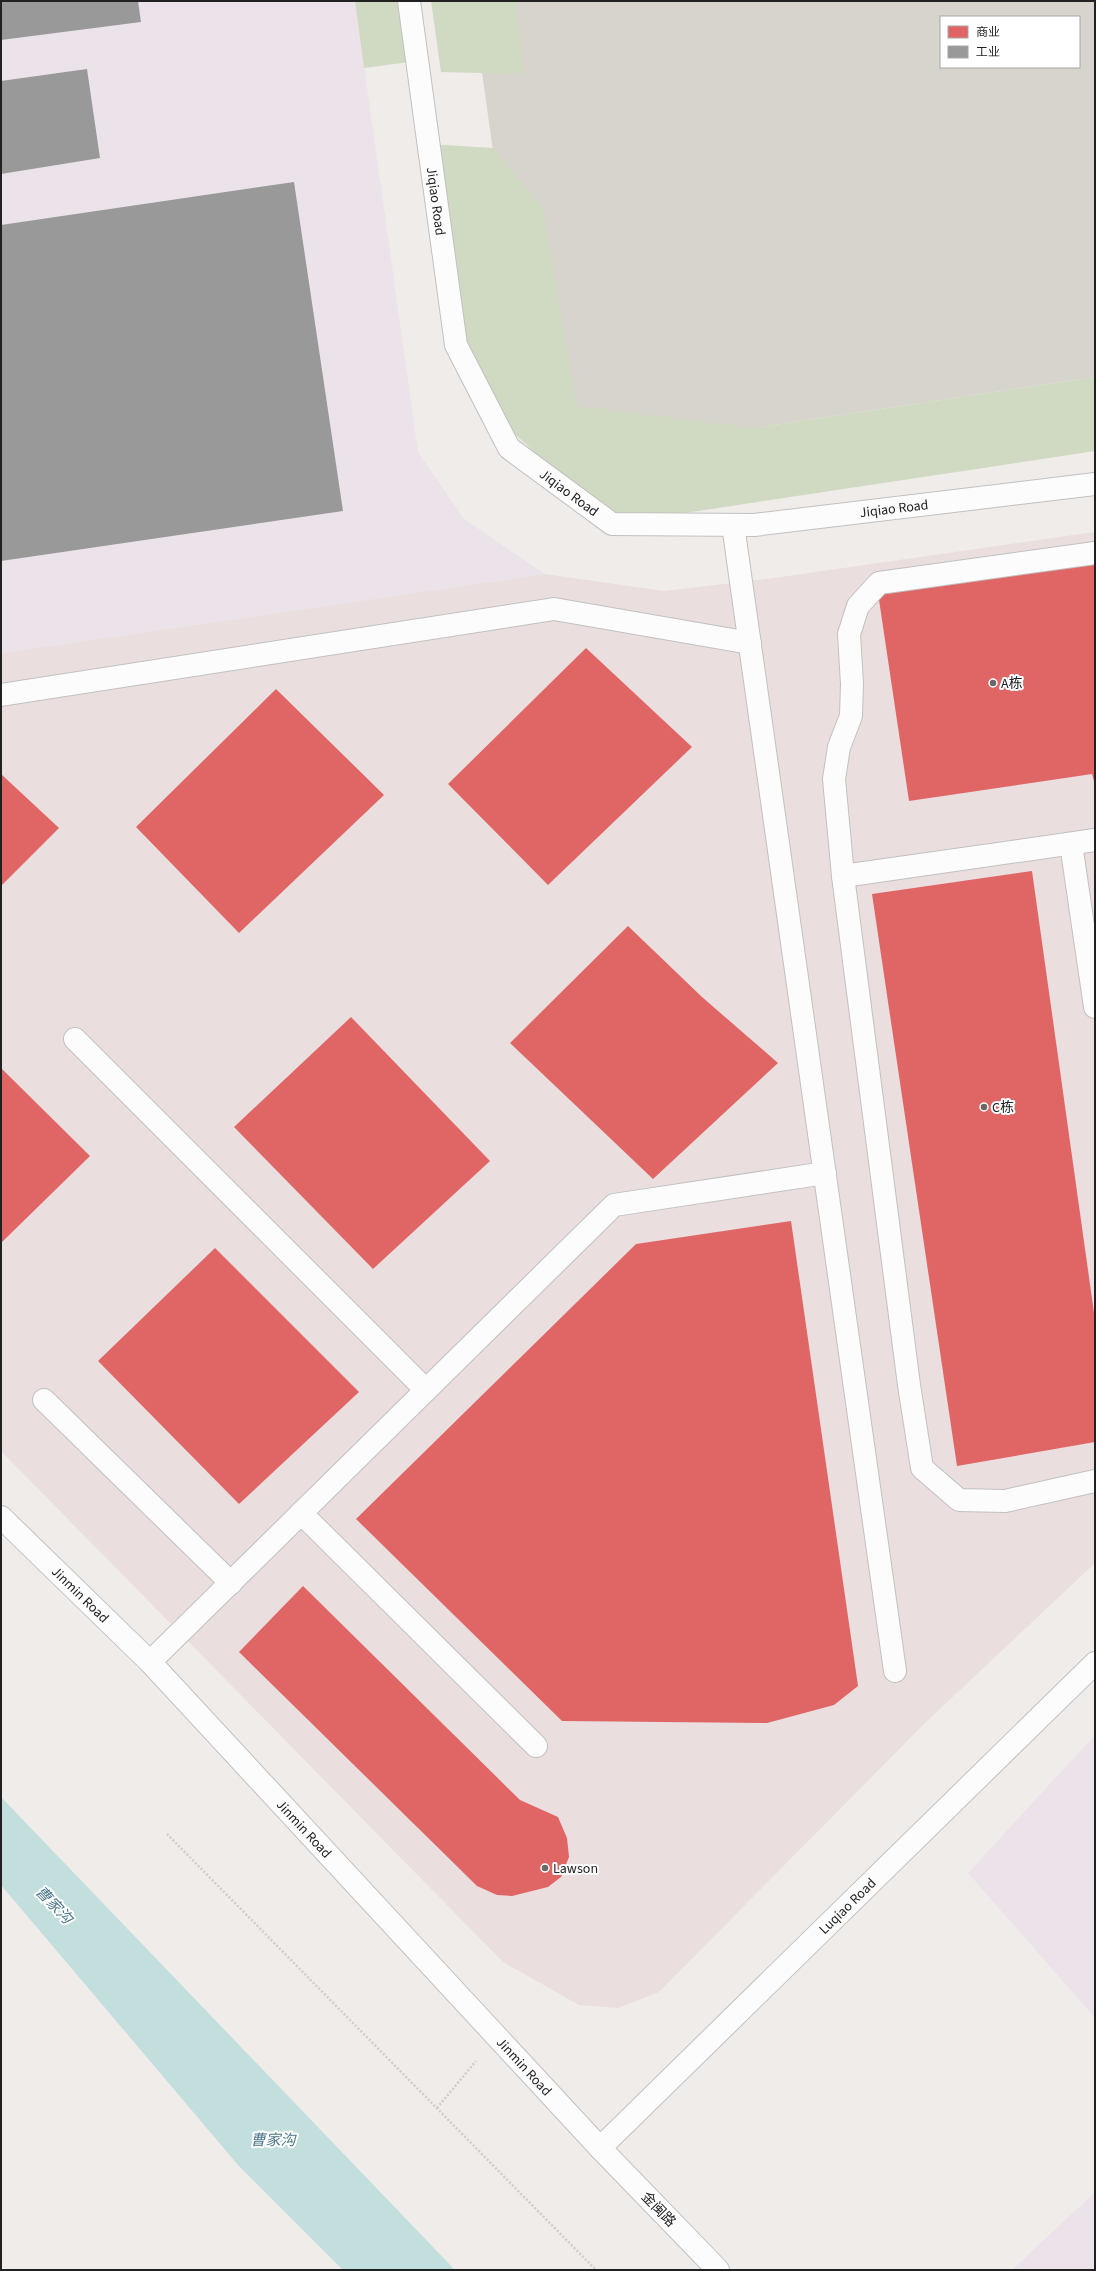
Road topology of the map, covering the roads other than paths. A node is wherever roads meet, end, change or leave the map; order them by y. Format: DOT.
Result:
graph roads {
  1 [pos="409,1"];
  2 [pos="1095,484"];
  3 [pos="733,525"];
  4 [pos="1095,553"];
  5 [pos="750,643"];
  6 [pos="1,695"];
  7 [pos="1095,840"];
  8 [pos="1071,844"];
  9 [pos="843,876"];
  10 [pos="1095,1007"];
  11 [pos="75,1039"];
  12 [pos="825,1173"];
  13 [pos="426,1390"];
  14 [pos="44,1400"];
  15 [pos="1095,1481"];
  16 [pos="301,1513"];
  17 [pos="1,1516"];
  18 [pos="231,1583"];
  19 [pos="150,1662"];
  20 [pos="1095,1663"];
  21 [pos="895,1671"];
  22 [pos="536,1746"];
  23 [pos="600,2148"];
  24 [pos="718,2270"];
  1 -- 3 [label="street, Jiqiao Road"];
  2 -- 3 [label="street, Jiqiao Road"];
  3 -- 5 [label="street"];
  4 -- 9 [label="street"];
  5 -- 6 [label="street"];
  5 -- 12 [label="street"];
  7 -- 8 [label="street"];
  8 -- 9 [label="street"];
  8 -- 10 [label="street"];
  9 -- 15 [label="street"];
  11 -- 13 [label="street"];
  12 -- 13 [label="street"];
  12 -- 21 [label="street"];
  13 -- 16 [label="street"];
  14 -- 18 [label="street"];
  16 -- 18 [label="street"];
  16 -- 22 [label="street"];
  17 -- 19 [label="street, Jinmin Road"];
  18 -- 19 [label="street"];
  19 -- 23 [label="street, Jinmin Road"];
  20 -- 23 [label="street, Luqiao Road"];
  23 -- 24 [label="street, 金闽路"];
}
